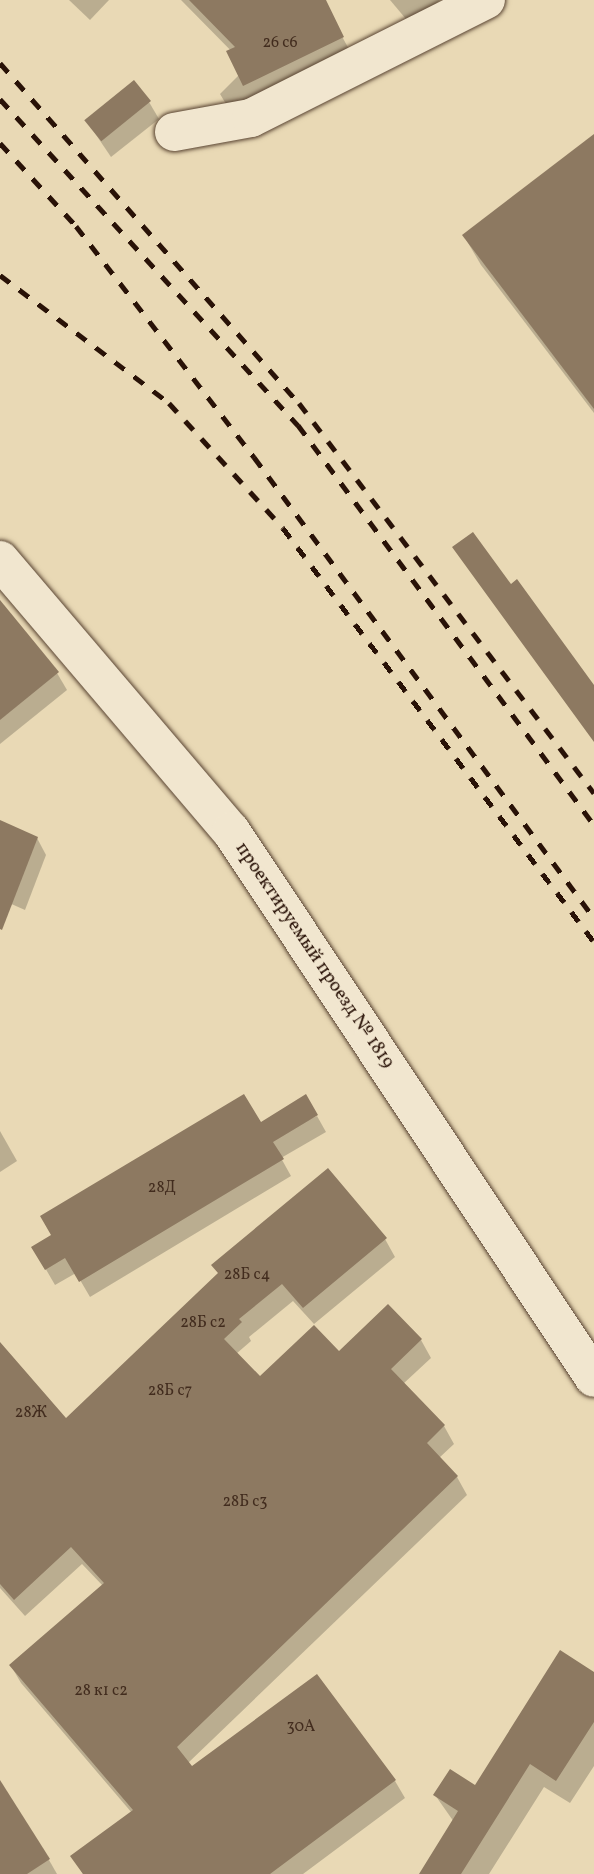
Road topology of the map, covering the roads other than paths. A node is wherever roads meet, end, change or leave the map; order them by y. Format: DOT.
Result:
graph roads {
  1 [pos="486,0"];
  2 [pos="174,132"];
  3 [pos="0,560"];
  4 [pos="594,1378"];
  1 -- 2 [label="street"];
  3 -- 4 [label="street, проектируемый проезд № 1819"];
}
